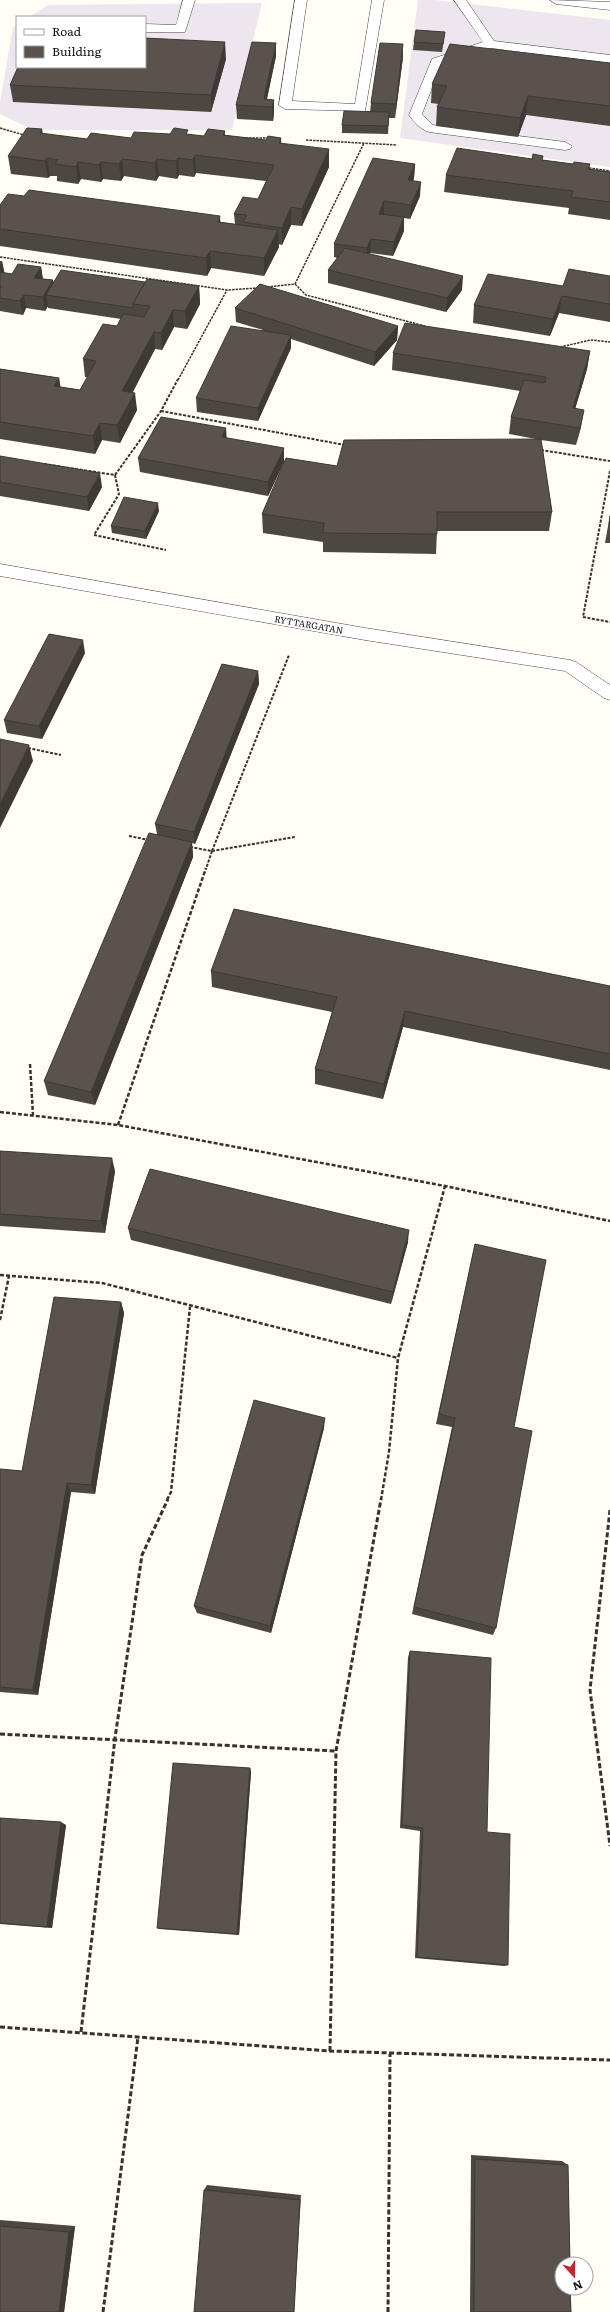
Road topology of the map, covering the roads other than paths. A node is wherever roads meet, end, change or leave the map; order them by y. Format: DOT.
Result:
graph roads {
  1 [pos="189,0"];
  2 [pos="301,0"];
  3 [pos="378,0"];
  4 [pos="460,0"];
  5 [pos="556,0"];
  6 [pos="610,6"];
  7 [pos="146,28"];
  8 [pos="490,44"];
  9 [pos="610,59"];
  10 [pos="565,146"];
  11 [pos="0,570"];
  12 [pos="610,694"];
  1 -- 7 [label="street"];
  2 -- 3 [label="street"];
  4 -- 8 [label="street"];
  5 -- 6 [label="street"];
  8 -- 9 [label="street"];
  8 -- 10 [label="street"];
  11 -- 12 [label="street, RYTTARGATAN"];
}
